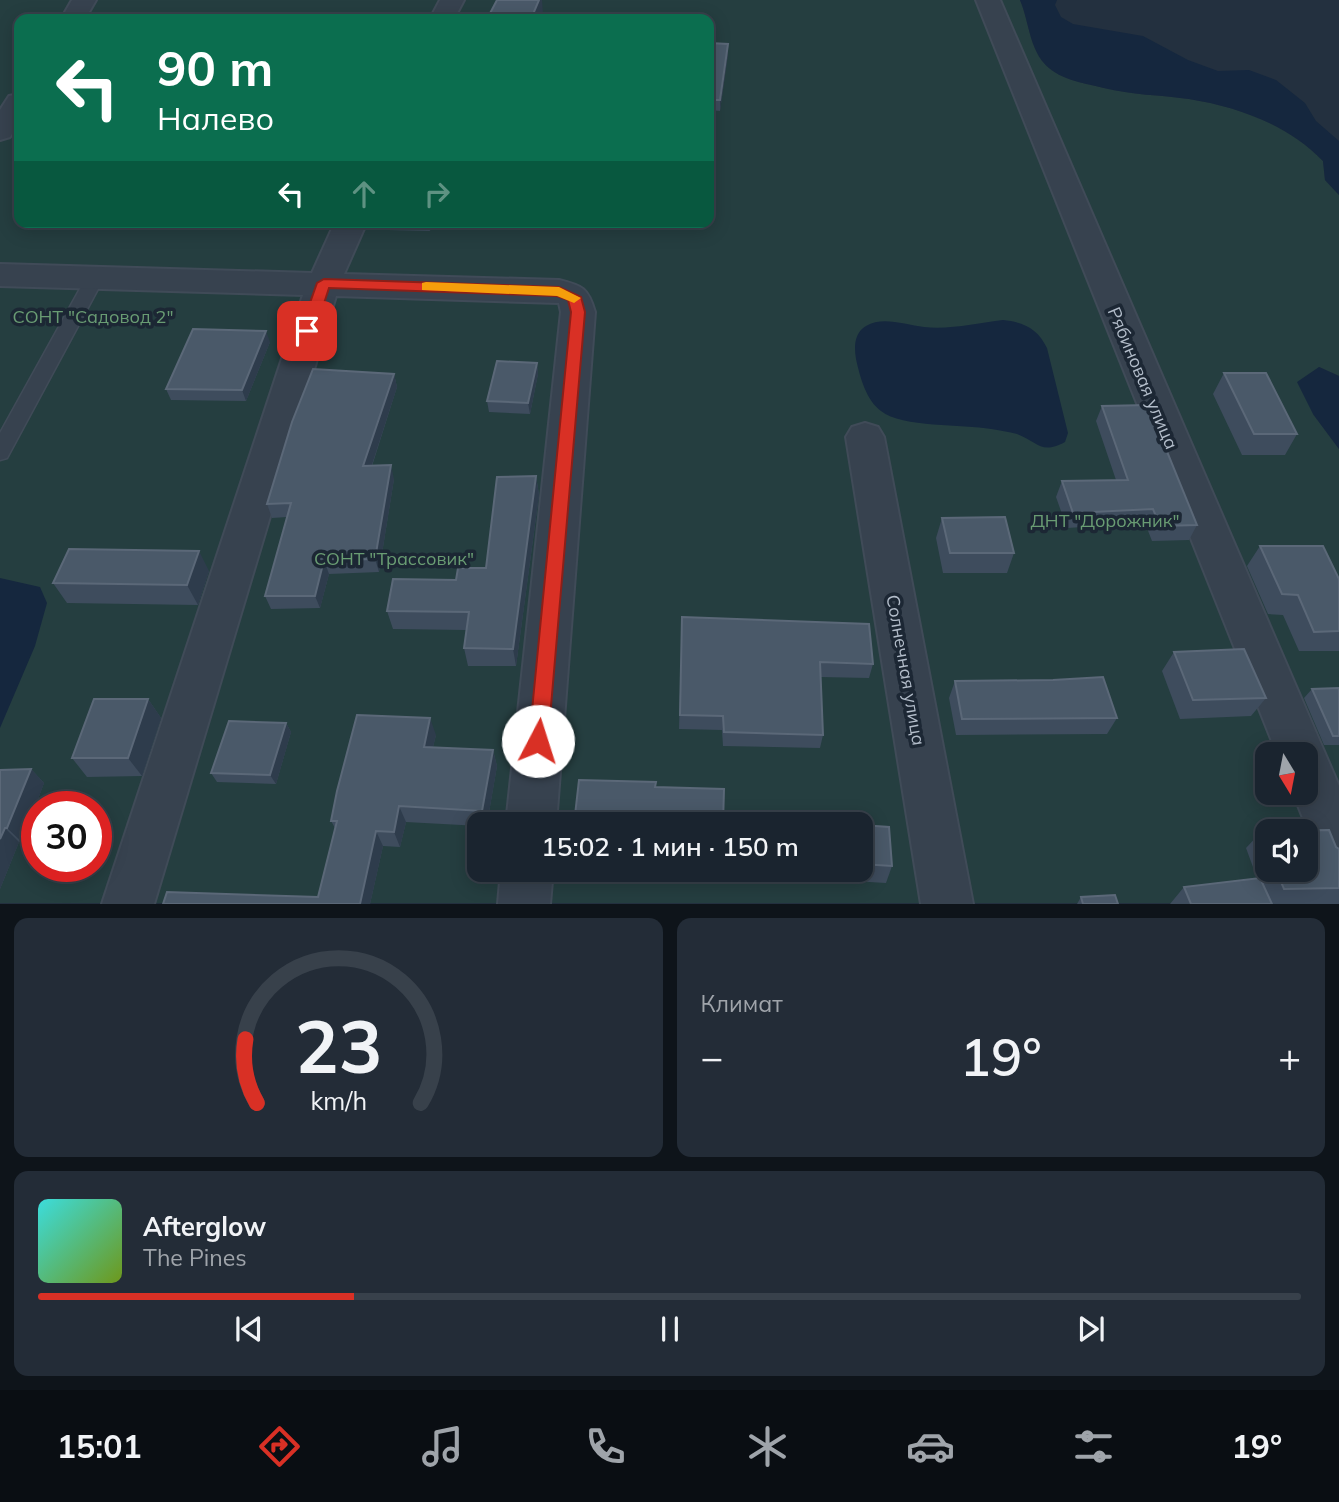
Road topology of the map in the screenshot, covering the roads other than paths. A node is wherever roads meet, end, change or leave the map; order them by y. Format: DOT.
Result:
graph roads {
  1 [pos="988,0"];
  2 [pos="14,110"];
  3 [pos="0,131"];
  4 [pos="348,228"];
  5 [pos="0,275"];
  6 [pos="96,276"];
  7 [pos="324,283"];
  8 [pos="865,438"];
  9 [pos="0,452"];
  10 [pos="1296,742"];
  11 [pos="1318,794"];
  12 [pos="532,812"];
  13 [pos="1339,846"];
  14 [pos="526,882"];
  15 [pos="128,904"];
  16 [pos="524,904"];
  17 [pos="947,904"];
  1 -- 10 [label="street, Рябиновая улица"];
  2 -- 3 [label="street"];
  4 -- 7 [label="street"];
  5 -- 6 [label="street"];
  6 -- 7 [label="street"];
  6 -- 9 [label="lane"];
  7 -- 12 [label="street"];
  7 -- 15 [label="street"];
  8 -- 17 [label="street, Солнечная улица"];
  11 -- 13 [label="street"];
  14 -- 16 [label="street"];
}
